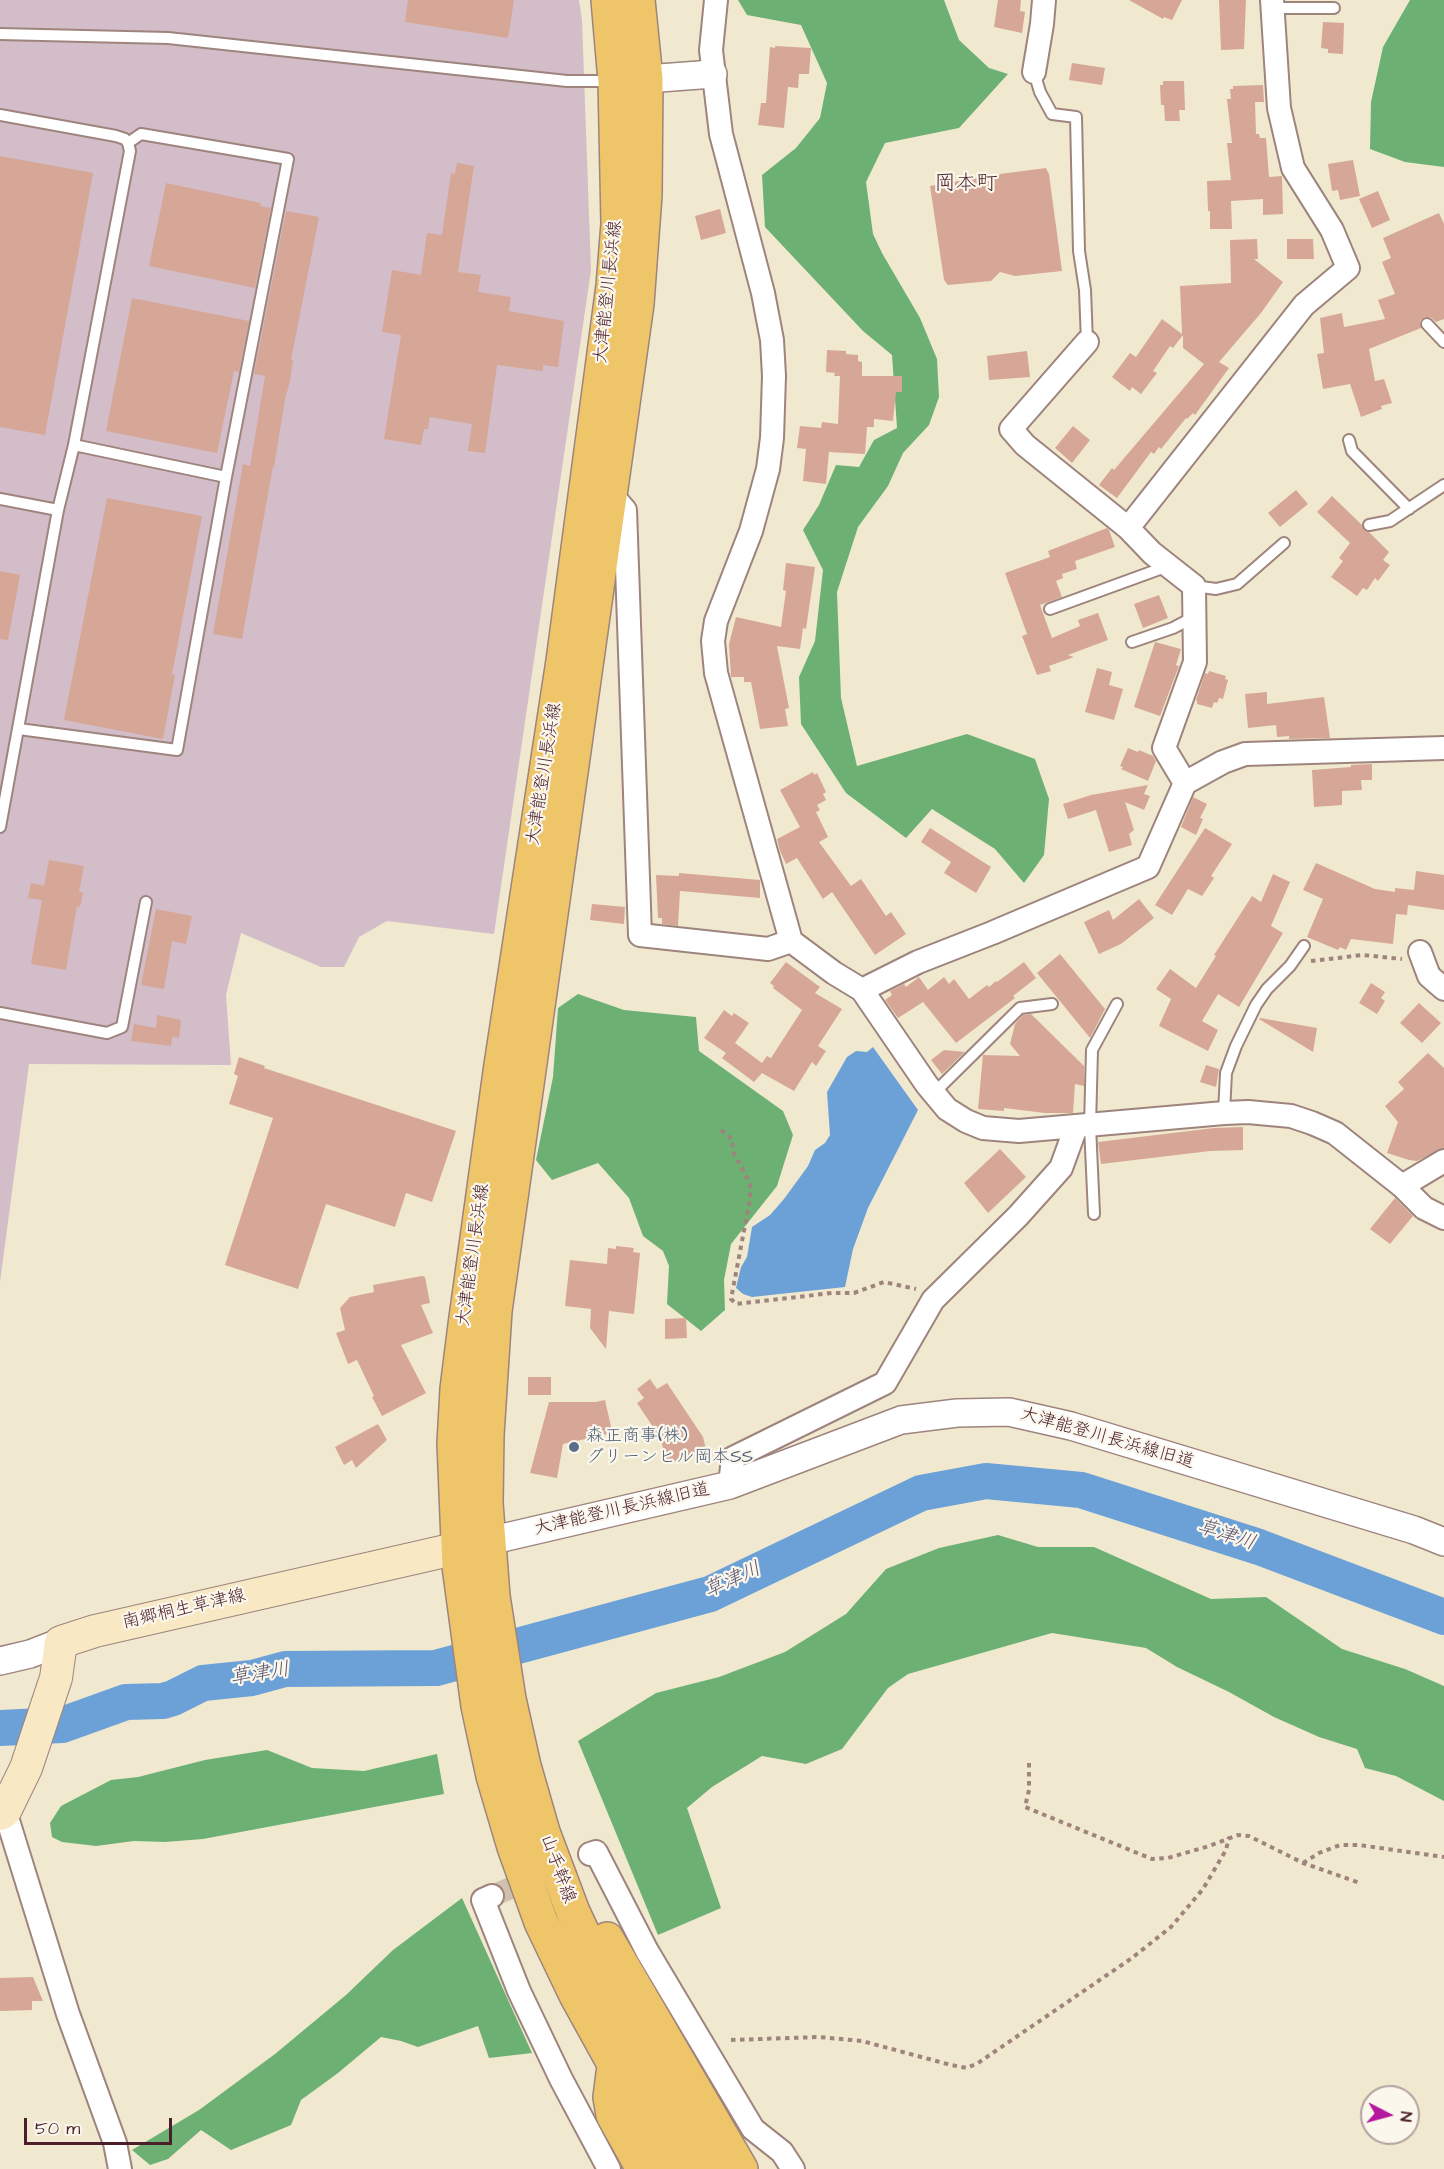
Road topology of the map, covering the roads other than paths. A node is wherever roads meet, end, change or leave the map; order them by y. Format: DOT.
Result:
graph roads {
  1 [pos="608,0"];
  2 [pos="638,0"];
  3 [pos="716,0"];
  4 [pos="1044,0"];
  5 [pos="1272,4"];
  6 [pos="1334,8"];
  7 [pos="0,34"];
  8 [pos="1034,72"];
  9 [pos="714,74"];
  10 [pos="630,80"];
  11 [pos="0,115"];
  12 [pos="128,143"];
  13 [pos="1427,324"];
  14 [pos="1087,342"];
  15 [pos="1444,342"];
  16 [pos="1349,440"];
  17 [pos="74,446"];
  18 [pos="226,477"];
  19 [pos="1444,485"];
  20 [pos="610,493"];
  21 [pos="0,499"];
  22 [pos="1409,508"];
  23 [pos="58,510"];
  24 [pos="1369,525"];
  25 [pos="1128,528"];
  26 [pos="1284,543"];
  27 [pos="1168,566"];
  28 [pos="1194,586"];
  29 [pos="1050,609"];
  30 [pos="1194,617"];
  31 [pos="1132,642"];
  32 [pos="19,729"];
  33 [pos="1444,748"];
  34 [pos="1185,783"];
  35 [pos="0,827"];
  36 [pos="146,902"];
  37 [pos="791,941"];
  38 [pos="1304,946"];
  39 [pos="1420,957"];
  40 [pos="1444,989"];
  41 [pos="862,990"];
  42 [pos="1052,1004"];
  43 [pos="1117,1004"];
  44 [pos="0,1013"];
  45 [pos="934,1094"];
  46 [pos="1224,1113"];
  47 [pos="1083,1127"];
  48 [pos="1444,1161"];
  49 [pos="1402,1186"];
  50 [pos="1094,1214"];
  51 [pos="1444,1218"];
  52 [pos="730,1485"];
  53 [pos="1444,1542"];
  54 [pos="473,1544"];
  55 [pos="61,1642"];
  56 [pos="0,1661"];
  57 [pos="494,1702"];
  58 [pos="3,1812"];
  59 [pos="590,1854"];
  60 [pos="492,1896"];
  61 [pos="658,2149"];
  62 [pos="120,2169"];
  63 [pos="706,2169"];
  64 [pos="741,2169"];
  65 [pos="793,2169"];
  1 -- 10 [label="main road, 大津能登川長浜線"];
  2 -- 10 [label="main road, 大津能登川長浜線"];
  3 -- 9 [label="street"];
  4 -- 8 [label="street"];
  5 -- 6 [label="lane"];
  5 -- 25 [label="street"];
  7 -- 10 [label="lane"];
  8 -- 14 [label="lane"];
  9 -- 10 [label="street"];
  9 -- 37 [label="street"];
  10 -- 20 [label="main road, 大津能登川長浜線"];
  10 -- 54 [label="main road, 大津能登川長浜線"];
  11 -- 12 [label="lane"];
  12 -- 17 [label="lane"];
  12 -- 18 [label="lane"];
  13 -- 15 [label="lane"];
  14 -- 25 [label="street"];
  16 -- 22 [label="lane"];
  17 -- 18 [label="lane"];
  17 -- 23 [label="lane"];
  18 -- 32 [label="lane"];
  19 -- 22 [label="lane"];
  20 -- 37 [label="street"];
  20 -- 54 [label="main road, 大津能登川長浜線"];
  21 -- 23 [label="lane"];
  22 -- 24 [label="lane"];
  23 -- 32 [label="lane"];
  25 -- 27 [label="street"];
  26 -- 28 [label="lane"];
  27 -- 28 [label="street"];
  27 -- 29 [label="lane"];
  28 -- 30 [label="street"];
  30 -- 31 [label="lane"];
  30 -- 34 [label="street"];
  32 -- 35 [label="lane"];
  33 -- 34 [label="street"];
  34 -- 41 [label="street"];
  36 -- 44 [label="lane"];
  37 -- 41 [label="street"];
  38 -- 46 [label="lane"];
  39 -- 40 [label="street"];
  41 -- 45 [label="street"];
  42 -- 45 [label="lane"];
  43 -- 47 [label="lane"];
  45 -- 47 [label="street"];
  46 -- 47 [label="street"];
  46 -- 49 [label="street"];
  47 -- 50 [label="lane"];
  47 -- 52 [label="street"];
  48 -- 49 [label="street"];
  49 -- 51 [label="street"];
  52 -- 53 [label="street, 大津能登川長浜線旧道"];
  52 -- 54 [label="street, 大津能登川長浜線旧道"];
  54 -- 55 [label="main road, 南郷桐生草津線"];
  54 -- 57 [label="main road, 山手幹線"];
  55 -- 56 [label="street"];
  55 -- 58 [label="main road"];
  57 -- 61 [label="main road, 山手幹線"];
  57 -- 61 [label="main road, 山手幹線"];
  58 -- 62 [label="street"];
  59 -- 65 [label="street"];
  60 -- 61 [label="street"];
  61 -- 63 [label="main road, 山手幹線"];
  61 -- 64 [label="main road"];
}
